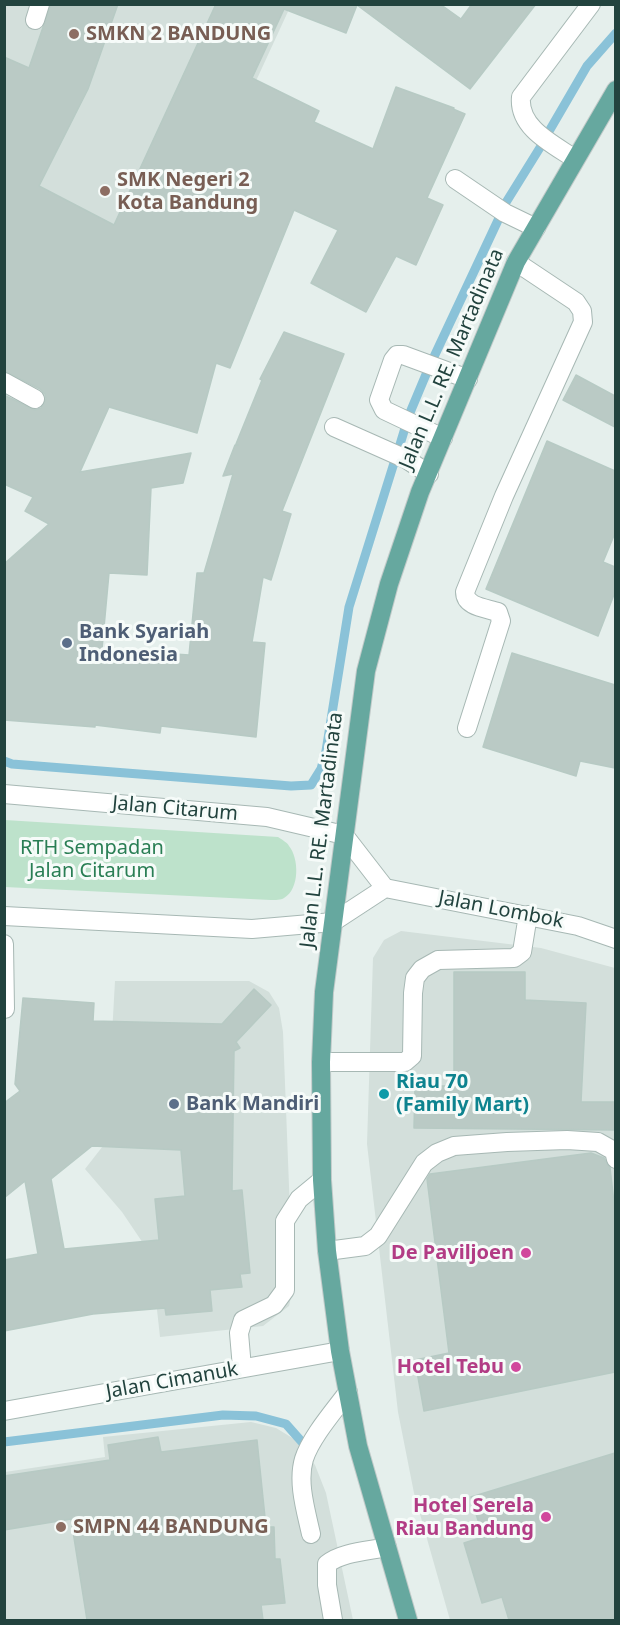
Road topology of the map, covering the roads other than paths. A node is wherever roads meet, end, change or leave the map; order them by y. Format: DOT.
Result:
graph roads {
  1 [pos="591,4"];
  2 [pos="615,90"];
  3 [pos="575,159"];
  4 [pos="455,179"];
  5 [pos="536,228"];
  6 [pos="516,262"];
  7 [pos="468,379"];
  8 [pos="4,382"];
  9 [pos="35,399"];
  10 [pos="334,427"];
  11 [pos="443,438"];
  12 [pos="429,474"];
  13 [pos="467,728"];
  14 [pos="4,794"];
  15 [pos="344,835"];
  16 [pos="386,888"];
  17 [pos="528,915"];
  18 [pos="4,916"];
  19 [pos="333,922"];
  20 [pos="615,939"];
  21 [pos="4,944"];
  22 [pos="5,1009"];
  23 [pos="321,1062"];
  24 [pos="615,1159"];
  25 [pos="322,1180"];
  26 [pos="327,1251"];
  27 [pos="340,1351"];
  28 [pos="242,1368"];
  29 [pos="348,1392"];
  30 [pos="4,1411"];
  31 [pos="310,1534"];
  32 [pos="387,1547"];
  33 [pos="333,1620"];
  34 [pos="408,1620"];
  1 -- 3 [label="street"];
  2 -- 3 [label="main road, Jalan L.L. RE. Martadinata"];
  3 -- 5 [label="main road, Jalan L.L. RE. Martadinata"];
  4 -- 5 [label="street"];
  5 -- 6 [label="main road, Jalan L.L. RE. Martadinata"];
  6 -- 7 [label="main road, Jalan L.L. RE. Martadinata"];
  6 -- 13 [label="street"];
  7 -- 11 [label="main road, Jalan L.L. RE. Martadinata"];
  7 -- 11 [label="street"];
  8 -- 9 [label="street"];
  10 -- 12 [label="street"];
  11 -- 12 [label="main road, Jalan L.L. RE. Martadinata"];
  12 -- 15 [label="main road, Jalan L.L. RE. Martadinata"];
  14 -- 15 [label="street, Jalan Citarum"];
  15 -- 16 [label="street"];
  15 -- 19 [label="main road, Jalan L.L. RE. Martadinata"];
  16 -- 17 [label="street, Jalan Lombok"];
  16 -- 19 [label="street"];
  17 -- 20 [label="street, Jalan Lombok"];
  17 -- 23 [label="street"];
  18 -- 19 [label="street"];
  19 -- 23 [label="main road, Jalan L.L. RE. Martadinata"];
  21 -- 22 [label="street"];
  23 -- 25 [label="main road, Jalan L.L. RE. Martadinata"];
  24 -- 26 [label="street"];
  25 -- 26 [label="main road, Jalan L.L. RE. Martadinata"];
  25 -- 28 [label="street"];
  26 -- 27 [label="main road, Jalan L.L. RE. Martadinata"];
  27 -- 28 [label="street, Jalan Cimanuk"];
  27 -- 29 [label="main road, Jalan L.L. RE. Martadinata"];
  28 -- 30 [label="street, Jalan Cimanuk"];
  29 -- 31 [label="street"];
  29 -- 32 [label="main road, Jalan L.L. RE. Martadinata"];
  32 -- 33 [label="street"];
  32 -- 34 [label="main road, Jalan L.L. RE. Martadinata"];
}
